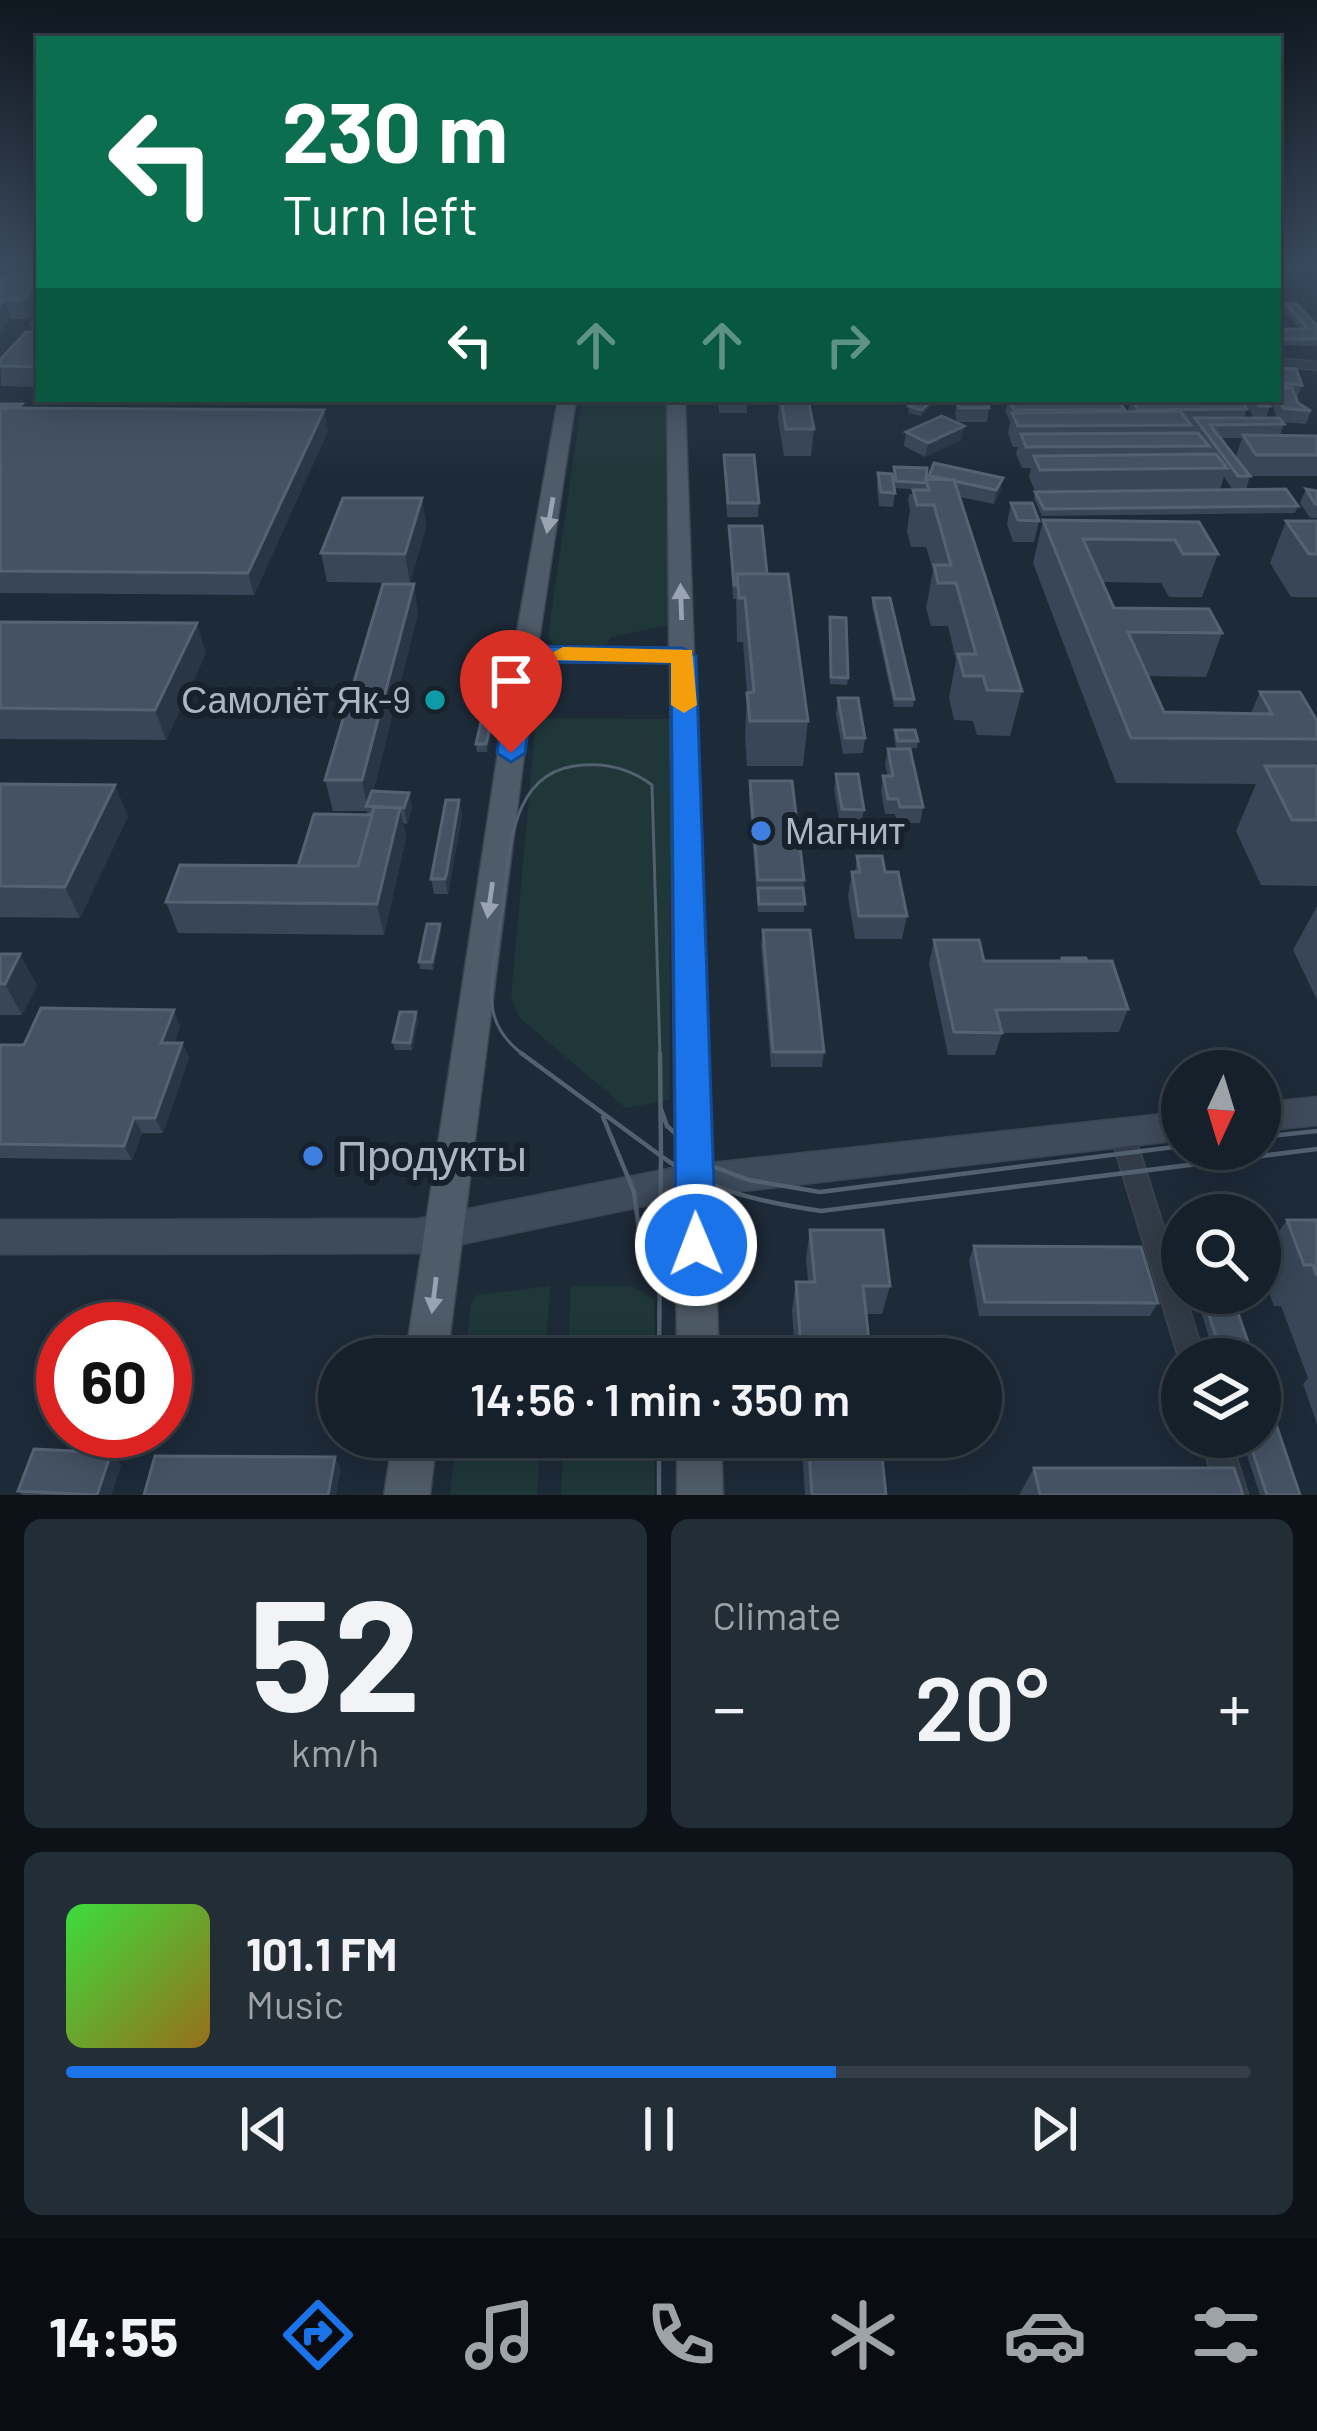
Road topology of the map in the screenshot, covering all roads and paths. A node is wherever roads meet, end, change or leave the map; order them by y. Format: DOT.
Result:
graph roads {
  1 [pos="1281,362"];
  2 [pos="1317,365"];
  3 [pos="567,402"];
  4 [pos="676,402"];
  5 [pos="525,654"];
  6 [pos="683,656"];
  7 [pos="1317,1111"];
  8 [pos="1281,1115"];
  9 [pos="1161,1128"];
  10 [pos="1122,1133"];
  11 [pos="695,1181"];
  12 [pos="442,1232"];
  13 [pos="0,1237"];
  14 [pos="429,1338"];
  15 [pos="698,1338"];
  16 [pos="1185,1338"];
  17 [pos="412,1458"];
  18 [pos="699,1458"];
  19 [pos="1222,1458"];
  20 [pos="407,1495"];
  21 [pos="700,1495"];
  22 [pos="1233,1495"];
  1 -- 2 [label="street"];
  3 -- 5 [label="main road, one-way"];
  6 -- 4 [label="main road, one-way"];
  5 -- 6 [label="main road"];
  5 -- 12 [label="main road, one-way"];
  6 -- 11 [label="main road"];
  7 -- 8 [label="main road"];
  9 -- 10 [label="main road"];
  10 -- 11 [label="main road"];
  10 -- 16 [label="street"];
  11 -- 12 [label="main road"];
  11 -- 15 [label="main road"];
  12 -- 13 [label="main road"];
  12 -- 14 [label="main road, one-way"];
  17 -- 20 [label="main road"];
  18 -- 21 [label="main road"];
  19 -- 22 [label="street"];
}
